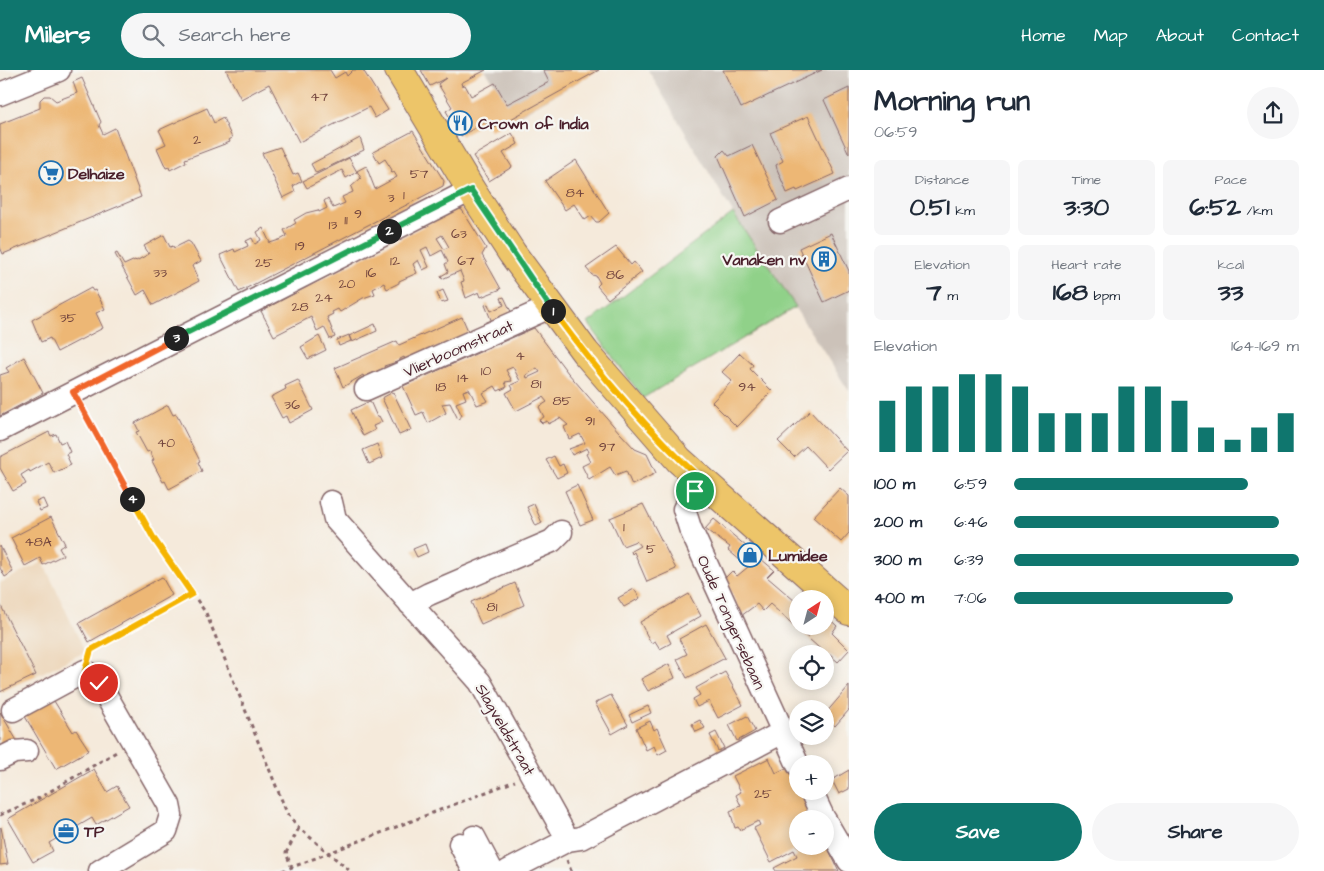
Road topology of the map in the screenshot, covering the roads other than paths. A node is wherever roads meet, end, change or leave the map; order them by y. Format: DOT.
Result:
graph roads {
  1 [pos="59,70"];
  2 [pos="400,70"];
  3 [pos="0,94"];
  4 [pos="849,189"];
  5 [pos="471,190"];
  6 [pos="780,221"];
  7 [pos="550,307"];
  8 [pos="366,389"];
  9 [pos="0,430"];
  10 [pos="702,480"];
  11 [pos="331,502"];
  12 [pos="561,532"];
  13 [pos="410,604"];
  14 [pos="849,610"];
  15 [pos="13,710"];
  16 [pos="781,732"];
  17 [pos="27,751"];
  18 [pos="793,755"];
  19 [pos="0,759"];
  20 [pos="834,835"];
  21 [pos="568,840"];
  22 [pos="849,861"];
  23 [pos="100,871"];
  24 [pos="474,871"];
  25 [pos="492,871"];
  26 [pos="508,871"];
  1 -- 3 [label="street"];
  2 -- 5 [label="main road"];
  4 -- 6 [label="street"];
  5 -- 7 [label="main road"];
  5 -- 9 [label="street"];
  7 -- 8 [label="street, Vlierboomstraat"];
  7 -- 10 [label="main road"];
  10 -- 14 [label="main road"];
  10 -- 16 [label="street, Oude Tongersebaan"];
  11 -- 13 [label="street, Slagveldstraat"];
  12 -- 13 [label="street"];
  13 -- 21 [label="street, Slagveldstraat"];
  15 -- 23 [label="street"];
  16 -- 18 [label="street, Oude Tongersebaan"];
  16 -- 21 [label="street"];
  17 -- 19 [label="street"];
  20 -- 22 [label="street"];
  21 -- 26 [label="street"];
  24 -- 25 [label="street"];
}
